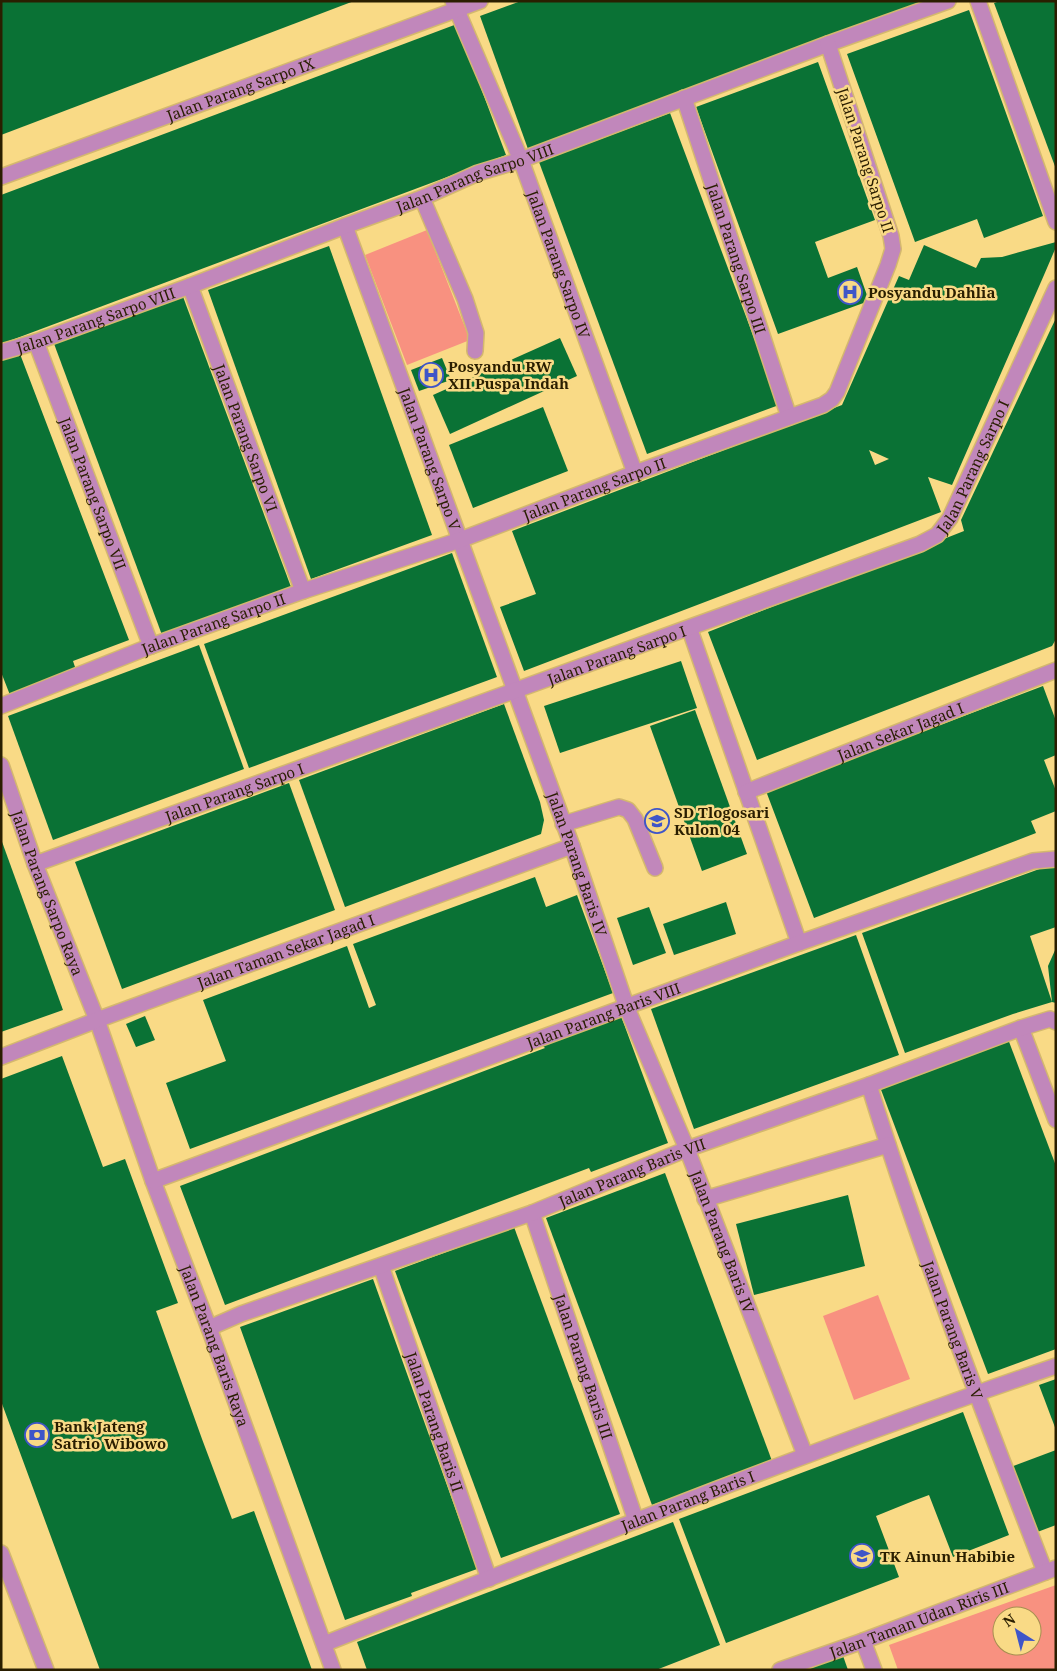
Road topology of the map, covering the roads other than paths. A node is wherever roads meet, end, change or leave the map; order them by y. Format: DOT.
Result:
graph roads {
  1 [pos="480,1"];
  2 [pos="948,1"];
  3 [pos="978,1"];
  4 [pos="455,6"];
  5 [pos="828,44"];
  6 [pos="684,98"];
  7 [pos="521,160"];
  8 [pos="1,177"];
  9 [pos="422,198"];
  10 [pos="1056,222"];
  11 [pos="345,226"];
  12 [pos="190,286"];
  13 [pos="1056,288"];
  14 [pos="36,342"];
  15 [pos="475,351"];
  16 [pos="1,352"];
  17 [pos="789,417"];
  18 [pos="635,473"];
  19 [pos="460,540"];
  20 [pos="303,591"];
  21 [pos="690,630"];
  22 [pos="151,646"];
  23 [pos="1056,670"];
  24 [pos="514,691"];
  25 [pos="1,706"];
  26 [pos="1,765"];
  27 [pos="746,792"];
  28 [pos="563,824"];
  29 [pos="572,846"];
  30 [pos="1056,859"];
  31 [pos="36,864"];
  32 [pos="655,868"];
  33 [pos="799,943"];
  34 [pos="627,1008"];
  35 [pos="97,1020"];
  36 [pos="1056,1022"];
  37 [pos="1021,1028"];
  38 [pos="1,1057"];
  39 [pos="869,1085"];
  40 [pos="1056,1120"];
  41 [pos="888,1145"];
  42 [pos="687,1149"];
  43 [pos="152,1181"];
  44 [pos="705,1199"];
  45 [pos="532,1213"];
  46 [pos="381,1266"];
  47 [pos="210,1328"];
  48 [pos="1056,1366"];
  49 [pos="976,1393"];
  50 [pos="804,1455"];
  51 [pos="636,1521"];
  52 [pos="1,1553"];
  53 [pos="1050,1570"];
  54 [pos="490,1579"];
  55 [pos="863,1641"];
  56 [pos="324,1644"];
  57 [pos="46,1670"];
  58 [pos="334,1670"];
  59 [pos="780,1670"];
  60 [pos="874,1670"];
  1 -- 4 [label="street, Jalan Parang Sarpo IX"];
  2 -- 5 [label="street, Jalan Parang Sarpo VIII"];
  3 -- 10 [label="street"];
  4 -- 7 [label="street, Jalan Parang Sarpo IV"];
  4 -- 8 [label="street, Jalan Parang Sarpo IX"];
  5 -- 6 [label="street, Jalan Parang Sarpo VIII"];
  5 -- 17 [label="street, Jalan Parang Sarpo II"];
  6 -- 7 [label="street, Jalan Parang Sarpo VIII"];
  6 -- 17 [label="street, Jalan Parang Sarpo III"];
  7 -- 9 [label="street, Jalan Parang Sarpo VIII"];
  7 -- 18 [label="street, Jalan Parang Sarpo IV"];
  9 -- 11 [label="street, Jalan Parang Sarpo VIII"];
  9 -- 15 [label="street"];
  11 -- 12 [label="street, Jalan Parang Sarpo VIII"];
  11 -- 19 [label="street, Jalan Parang Sarpo V"];
  12 -- 14 [label="street, Jalan Parang Sarpo VIII"];
  12 -- 20 [label="street, Jalan Parang Sarpo VI"];
  13 -- 21 [label="street, Jalan Parang Sarpo I"];
  14 -- 16 [label="street, Jalan Parang Sarpo VIII"];
  14 -- 22 [label="street, Jalan Parang Sarpo VII"];
  17 -- 18 [label="street, Jalan Parang Sarpo II"];
  18 -- 19 [label="street, Jalan Parang Sarpo II"];
  19 -- 20 [label="street, Jalan Parang Sarpo II"];
  19 -- 24 [label="street, Jalan Parang Sarpo V"];
  20 -- 22 [label="street, Jalan Parang Sarpo II"];
  21 -- 24 [label="street, Jalan Parang Sarpo I"];
  21 -- 27 [label="street"];
  22 -- 25 [label="street, Jalan Parang Sarpo II"];
  23 -- 27 [label="street, Jalan Sekar Jagad I"];
  24 -- 28 [label="street, Jalan Parang Baris IV"];
  24 -- 31 [label="street, Jalan Parang Sarpo I"];
  26 -- 31 [label="street, Jalan Parang Sarpo Raya"];
  27 -- 33 [label="street"];
  28 -- 29 [label="street, Jalan Parang Baris IV"];
  28 -- 32 [label="street"];
  29 -- 34 [label="street, Jalan Parang Baris IV"];
  29 -- 35 [label="street, Jalan Taman Sekar Jagad I"];
  30 -- 33 [label="street, Jalan Parang Baris VIII"];
  31 -- 35 [label="street, Jalan Parang Sarpo Raya"];
  33 -- 34 [label="street, Jalan Parang Baris VIII"];
  34 -- 42 [label="street, Jalan Parang Baris IV"];
  34 -- 43 [label="street, Jalan Parang Baris VIII"];
  35 -- 38 [label="street, Jalan Taman Sekar Jagad I"];
  35 -- 43 [label="street, Jalan Parang Baris Raya"];
  36 -- 37 [label="street, Jalan Parang Baris VII"];
  37 -- 39 [label="street, Jalan Parang Baris VII"];
  37 -- 40 [label="street"];
  39 -- 41 [label="street, Jalan Parang Baris V"];
  39 -- 42 [label="street, Jalan Parang Baris VII"];
  41 -- 44 [label="street"];
  41 -- 49 [label="street, Jalan Parang Baris V"];
  42 -- 44 [label="street, Jalan Parang Baris IV"];
  42 -- 45 [label="street, Jalan Parang Baris VII"];
  43 -- 47 [label="street, Jalan Parang Baris Raya"];
  44 -- 50 [label="street, Jalan Parang Baris IV"];
  45 -- 46 [label="street, Jalan Parang Baris VII"];
  45 -- 51 [label="street, Jalan Parang Baris III"];
  46 -- 47 [label="street, Jalan Parang Baris VII"];
  46 -- 54 [label="street, Jalan Parang Baris II"];
  47 -- 56 [label="street, Jalan Parang Baris Raya"];
  48 -- 49 [label="street, Jalan Parang Baris I"];
  49 -- 50 [label="street, Jalan Parang Baris I"];
  49 -- 53 [label="street, Jalan Parang Baris V"];
  50 -- 51 [label="street, Jalan Parang Baris I"];
  51 -- 54 [label="street, Jalan Parang Baris I"];
  52 -- 57 [label="street"];
  53 -- 55 [label="street, Jalan Taman Udan Riris III"];
  54 -- 56 [label="street, Jalan Parang Baris I"];
  55 -- 59 [label="street, Jalan Taman Udan Riris III"];
  55 -- 60 [label="street"];
  56 -- 58 [label="street, Jalan Parang Baris Raya"];
}
